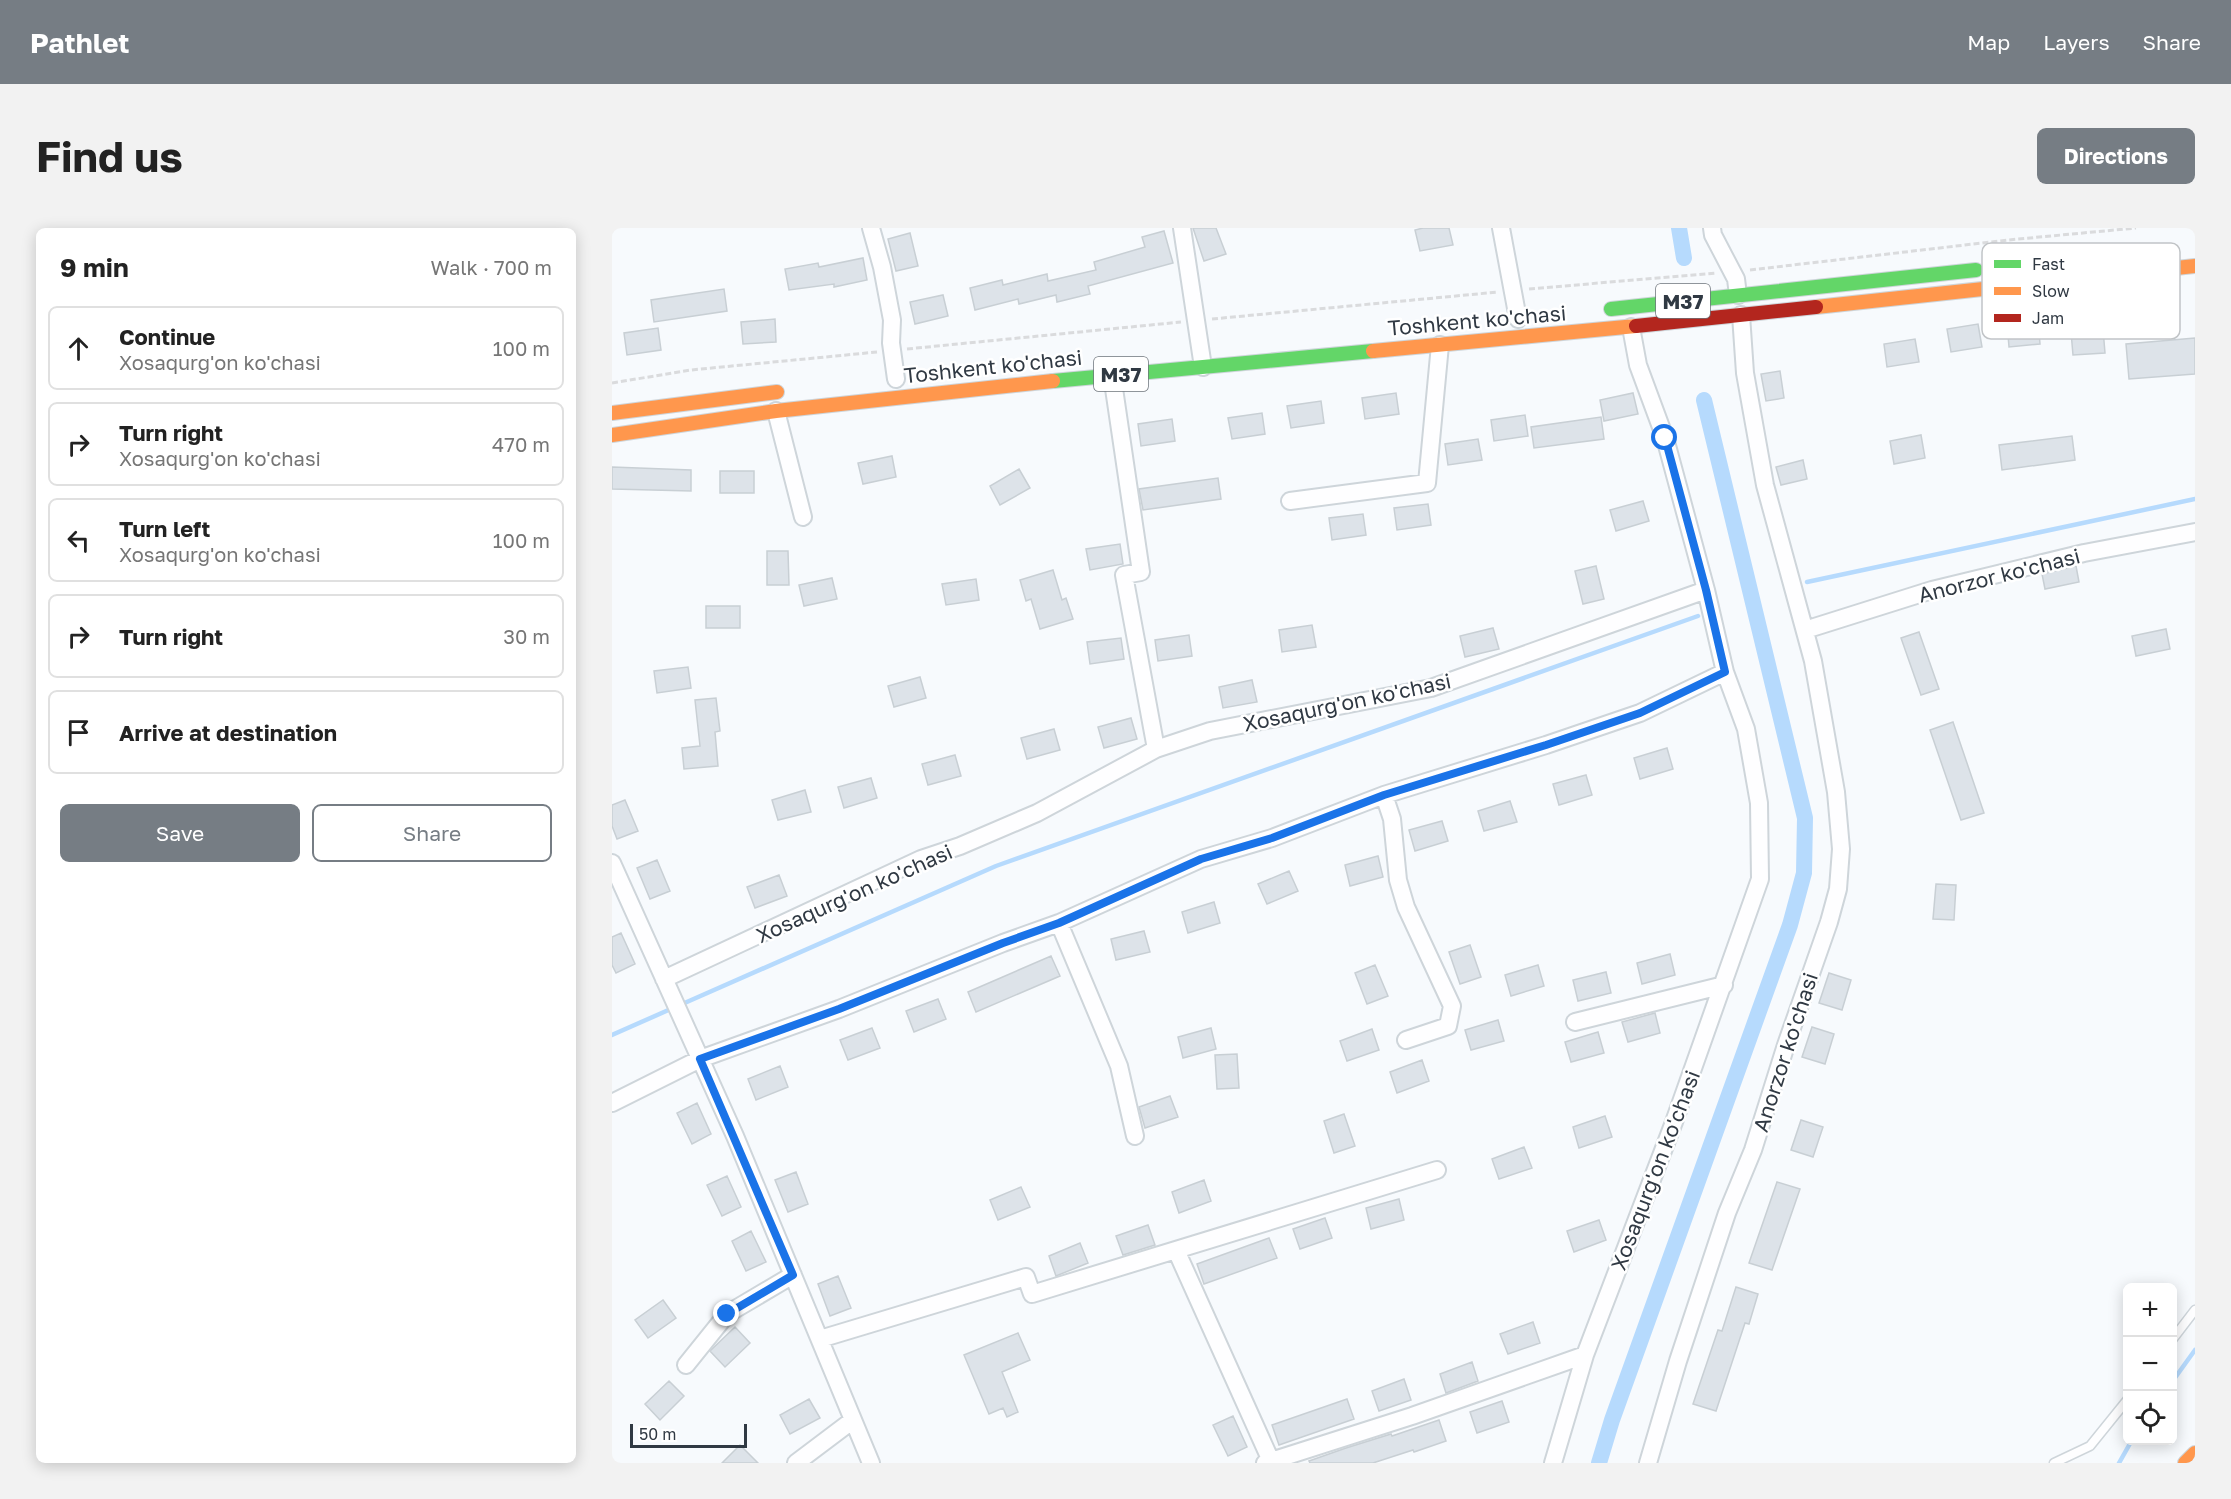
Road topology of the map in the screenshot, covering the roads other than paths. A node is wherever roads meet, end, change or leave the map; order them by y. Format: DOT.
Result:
graph roads {
  1 [pos="871,228"];
  2 [pos="1182,228"];
  3 [pos="1501,228"];
  4 [pos="1712,228"];
  5 [pos="2195,266"];
  6 [pos="2180,268"];
  7 [pos="1982,269"];
  8 [pos="1982,289"];
  9 [pos="1738,295"];
  10 [pos="1594,311"];
  11 [pos="1741,315"];
  12 [pos="1518,319"];
  13 [pos="1631,327"];
  14 [pos="1440,345"];
  15 [pos="1203,367"];
  16 [pos="1112,375"];
  17 [pos="896,379"];
  18 [pos="792,391"];
  19 [pos="776,411"];
  20 [pos="612,413"];
  21 [pos="612,435"];
  22 [pos="1290,501"];
  23 [pos="803,517"];
  24 [pos="2195,532"];
  25 [pos="1706,590"];
  26 [pos="1805,630"];
  27 [pos="1725,672"];
  28 [pos="1156,749"];
  29 [pos="1384,795"];
  30 [pos="612,863"];
  31 [pos="1059,923"];
  32 [pos="664,979"];
  33 [pos="1724,985"];
  34 [pos="1575,1022"];
  35 [pos="1406,1040"];
  36 [pos="700,1059"];
  37 [pos="612,1103"];
  38 [pos="1135,1136"];
  39 [pos="1437,1170"];
  40 [pos="1176,1250"];
  41 [pos="793,1275"];
  42 [pos="2195,1310"];
  43 [pos="2174,1337"];
  44 [pos="820,1339"];
  45 [pos="1585,1355"];
  46 [pos="686,1365"];
  47 [pos="2123,1404"];
  48 [pos="853,1420"];
  49 [pos="2195,1453"];
  50 [pos="1268,1462"];
  51 [pos="796,1463"];
  52 [pos="871,1463"];
  53 [pos="1553,1463"];
  54 [pos="1648,1463"];
  55 [pos="2054,1463"];
  56 [pos="2185,1463"];
  1 -- 17 [label="street"];
  2 -- 15 [label="street"];
  3 -- 12 [label="street"];
  4 -- 9 [label="street"];
  5 -- 6 [label="main road, M37"];
  7 -- 9 [label="main road, M37"];
  8 -- 11 [label="main road, M37"];
  9 -- 10 [label="main road, Toshkent ko'chasi / M37"];
  11 -- 13 [label="main road, M37"];
  11 -- 26 [label="street, Anorzor ko'chasi"];
  13 -- 14 [label="main road, Toshkent ko'chasi / M37"];
  13 -- 25 [label="street, Xosaqurg'on ko'chasi"];
  14 -- 15 [label="main road, Toshkent ko'chasi / M37"];
  14 -- 22 [label="street"];
  15 -- 16 [label="main road, Toshkent ko'chasi / M37"];
  16 -- 19 [label="main road, Toshkent ko'chasi / M37"];
  16 -- 28 [label="street"];
  18 -- 20 [label="main road"];
  19 -- 21 [label="main road, Toshkent ko'chasi / M37"];
  19 -- 23 [label="street"];
  24 -- 26 [label="street, Anorzor ko'chasi"];
  25 -- 27 [label="street, Xosaqurg'on ko'chasi"];
  25 -- 28 [label="street, Xosaqurg'on ko'chasi"];
  26 -- 54 [label="street, Anorzor ko'chasi"];
  27 -- 29 [label="street"];
  27 -- 33 [label="street, Xosaqurg'on ko'chasi"];
  28 -- 32 [label="street, Xosaqurg'on ko'chasi"];
  29 -- 31 [label="street"];
  29 -- 35 [label="street"];
  30 -- 32 [label="street"];
  31 -- 36 [label="street"];
  31 -- 38 [label="street"];
  32 -- 36 [label="street"];
  33 -- 34 [label="street"];
  33 -- 45 [label="street, Xosaqurg'on ko'chasi"];
  36 -- 37 [label="street"];
  36 -- 41 [label="street"];
  39 -- 40 [label="street"];
  40 -- 44 [label="street"];
  40 -- 50 [label="street"];
  41 -- 44 [label="street"];
  41 -- 46 [label="street"];
  42 -- 43 [label="lane"];
  44 -- 48 [label="street"];
  45 -- 50 [label="street"];
  45 -- 53 [label="street, Xosaqurg'on ko'chasi"];
  47 -- 55 [label="lane"];
  48 -- 51 [label="street"];
  48 -- 52 [label="street"];
  49 -- 56 [label="main road"];
}
